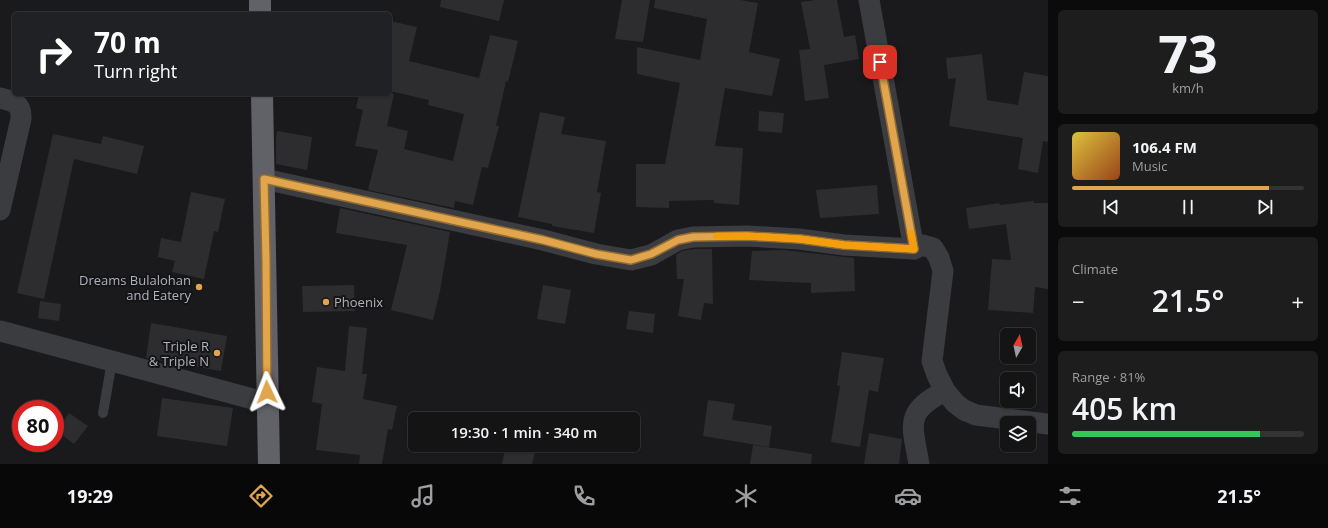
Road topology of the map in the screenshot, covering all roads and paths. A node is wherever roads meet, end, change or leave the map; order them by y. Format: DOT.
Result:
graph roads {
  1 [pos="260,0"];
  2 [pos="869,0"];
  3 [pos="260,12"];
  4 [pos="262,96"];
  5 [pos="0,98"];
  6 [pos="264,179"];
  7 [pos="0,210"];
  8 [pos="914,249"];
  9 [pos="0,331"];
  10 [pos="112,361"];
  11 [pos="944,391"];
  12 [pos="268,403"];
  13 [pos="103,413"];
  14 [pos="1048,424"];
  15 [pos="269,464"];
  16 [pos="918,464"];
  1 -- 3 [label="highway"];
  2 -- 8 [label="street"];
  4 -- 6 [label="highway"];
  5 -- 7 [label="street"];
  6 -- 8 [label="street"];
  6 -- 12 [label="highway"];
  8 -- 11 [label="street"];
  9 -- 10 [label="street"];
  10 -- 12 [label="street"];
  10 -- 13 [label="lane"];
  11 -- 14 [label="street"];
  11 -- 16 [label="street"];
  12 -- 15 [label="highway"];
}
